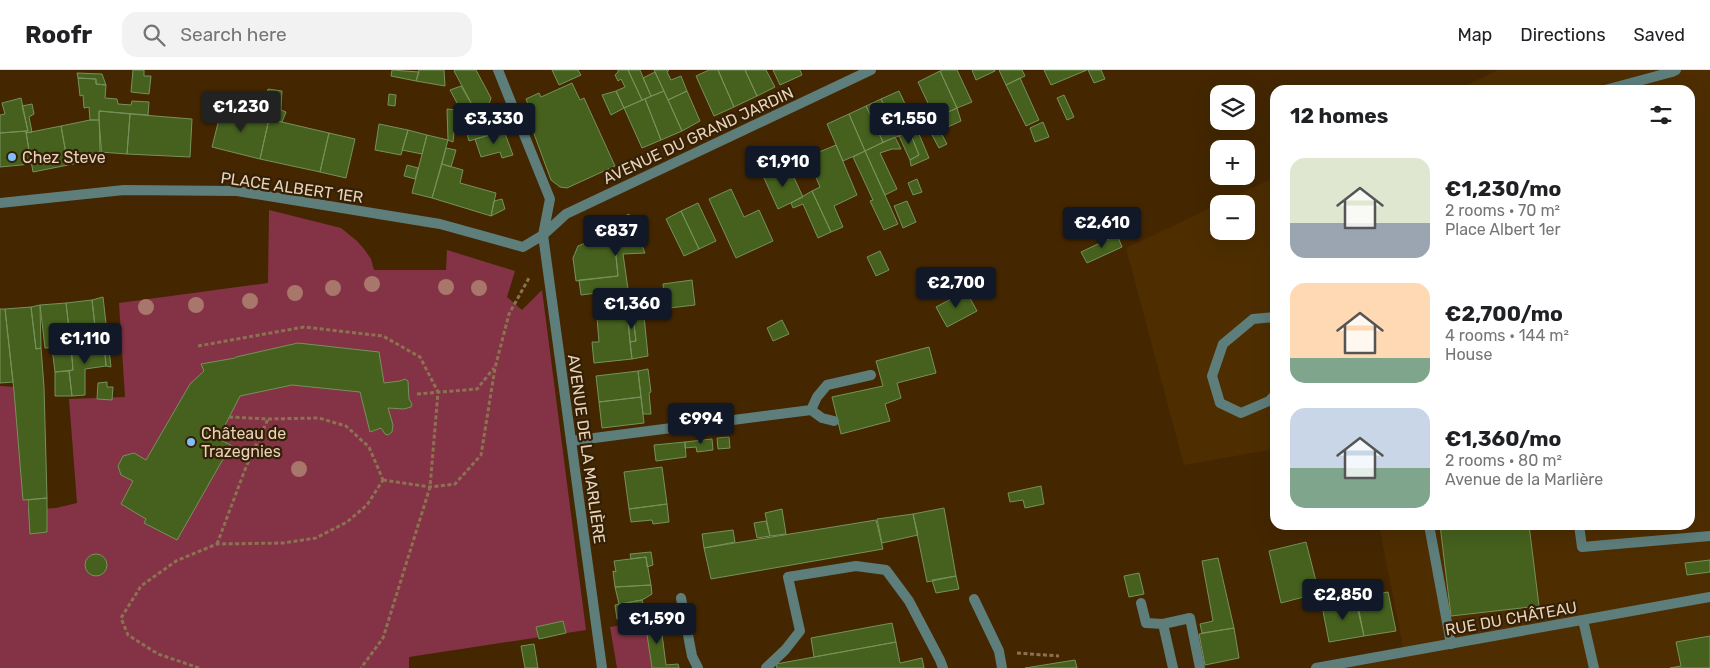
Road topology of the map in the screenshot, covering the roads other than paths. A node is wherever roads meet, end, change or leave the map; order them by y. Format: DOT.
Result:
graph roads {
  1 [pos="498,70"];
  2 [pos="871,70"];
  3 [pos="1676,70"];
  4 [pos="1624,85"];
  5 [pos="0,202"];
  6 [pos="543,235"];
  7 [pos="1270,317"];
  8 [pos="871,375"];
  9 [pos="1270,400"];
  10 [pos="811,410"];
  11 [pos="834,421"];
  12 [pos="571,441"];
  13 [pos="1430,530"];
  14 [pos="1580,530"];
  15 [pos="1710,536"];
  16 [pos="1710,597"];
  17 [pos="681,598"];
  18 [pos="974,599"];
  19 [pos="1141,603"];
  20 [pos="1583,620"];
  21 [pos="1163,624"];
  22 [pos="1451,644"];
  23 [pos="602,668"];
  24 [pos="698,668"];
  25 [pos="766,668"];
  26 [pos="942,668"];
  27 [pos="1002,668"];
  28 [pos="1173,668"];
  29 [pos="1200,668"];
  30 [pos="1317,668"];
  31 [pos="1594,668"];
  1 -- 6 [label="street, AVENUE DE LA MARLIÈRE"];
  2 -- 6 [label="street, AVENUE DU GRAND JARDIN"];
  3 -- 4 [label="street"];
  5 -- 6 [label="street, PLACE ALBERT 1ER"];
  6 -- 12 [label="street, AVENUE DE LA MARLIÈRE"];
  7 -- 9 [label="street"];
  8 -- 10 [label="street"];
  10 -- 11 [label="street"];
  10 -- 12 [label="street"];
  12 -- 23 [label="street, AVENUE DE LA MARLIÈRE"];
  13 -- 22 [label="street"];
  14 -- 15 [label="street"];
  16 -- 20 [label="street, RUE DU CHÂTEAU"];
  17 -- 24 [label="street"];
  18 -- 27 [label="street"];
  19 -- 21 [label="street"];
  20 -- 22 [label="street, RUE DU CHÂTEAU"];
  20 -- 31 [label="street"];
  21 -- 28 [label="street"];
  21 -- 29 [label="street"];
  22 -- 30 [label="street, RUE DU CHÂTEAU"];
  25 -- 26 [label="street"];
}
